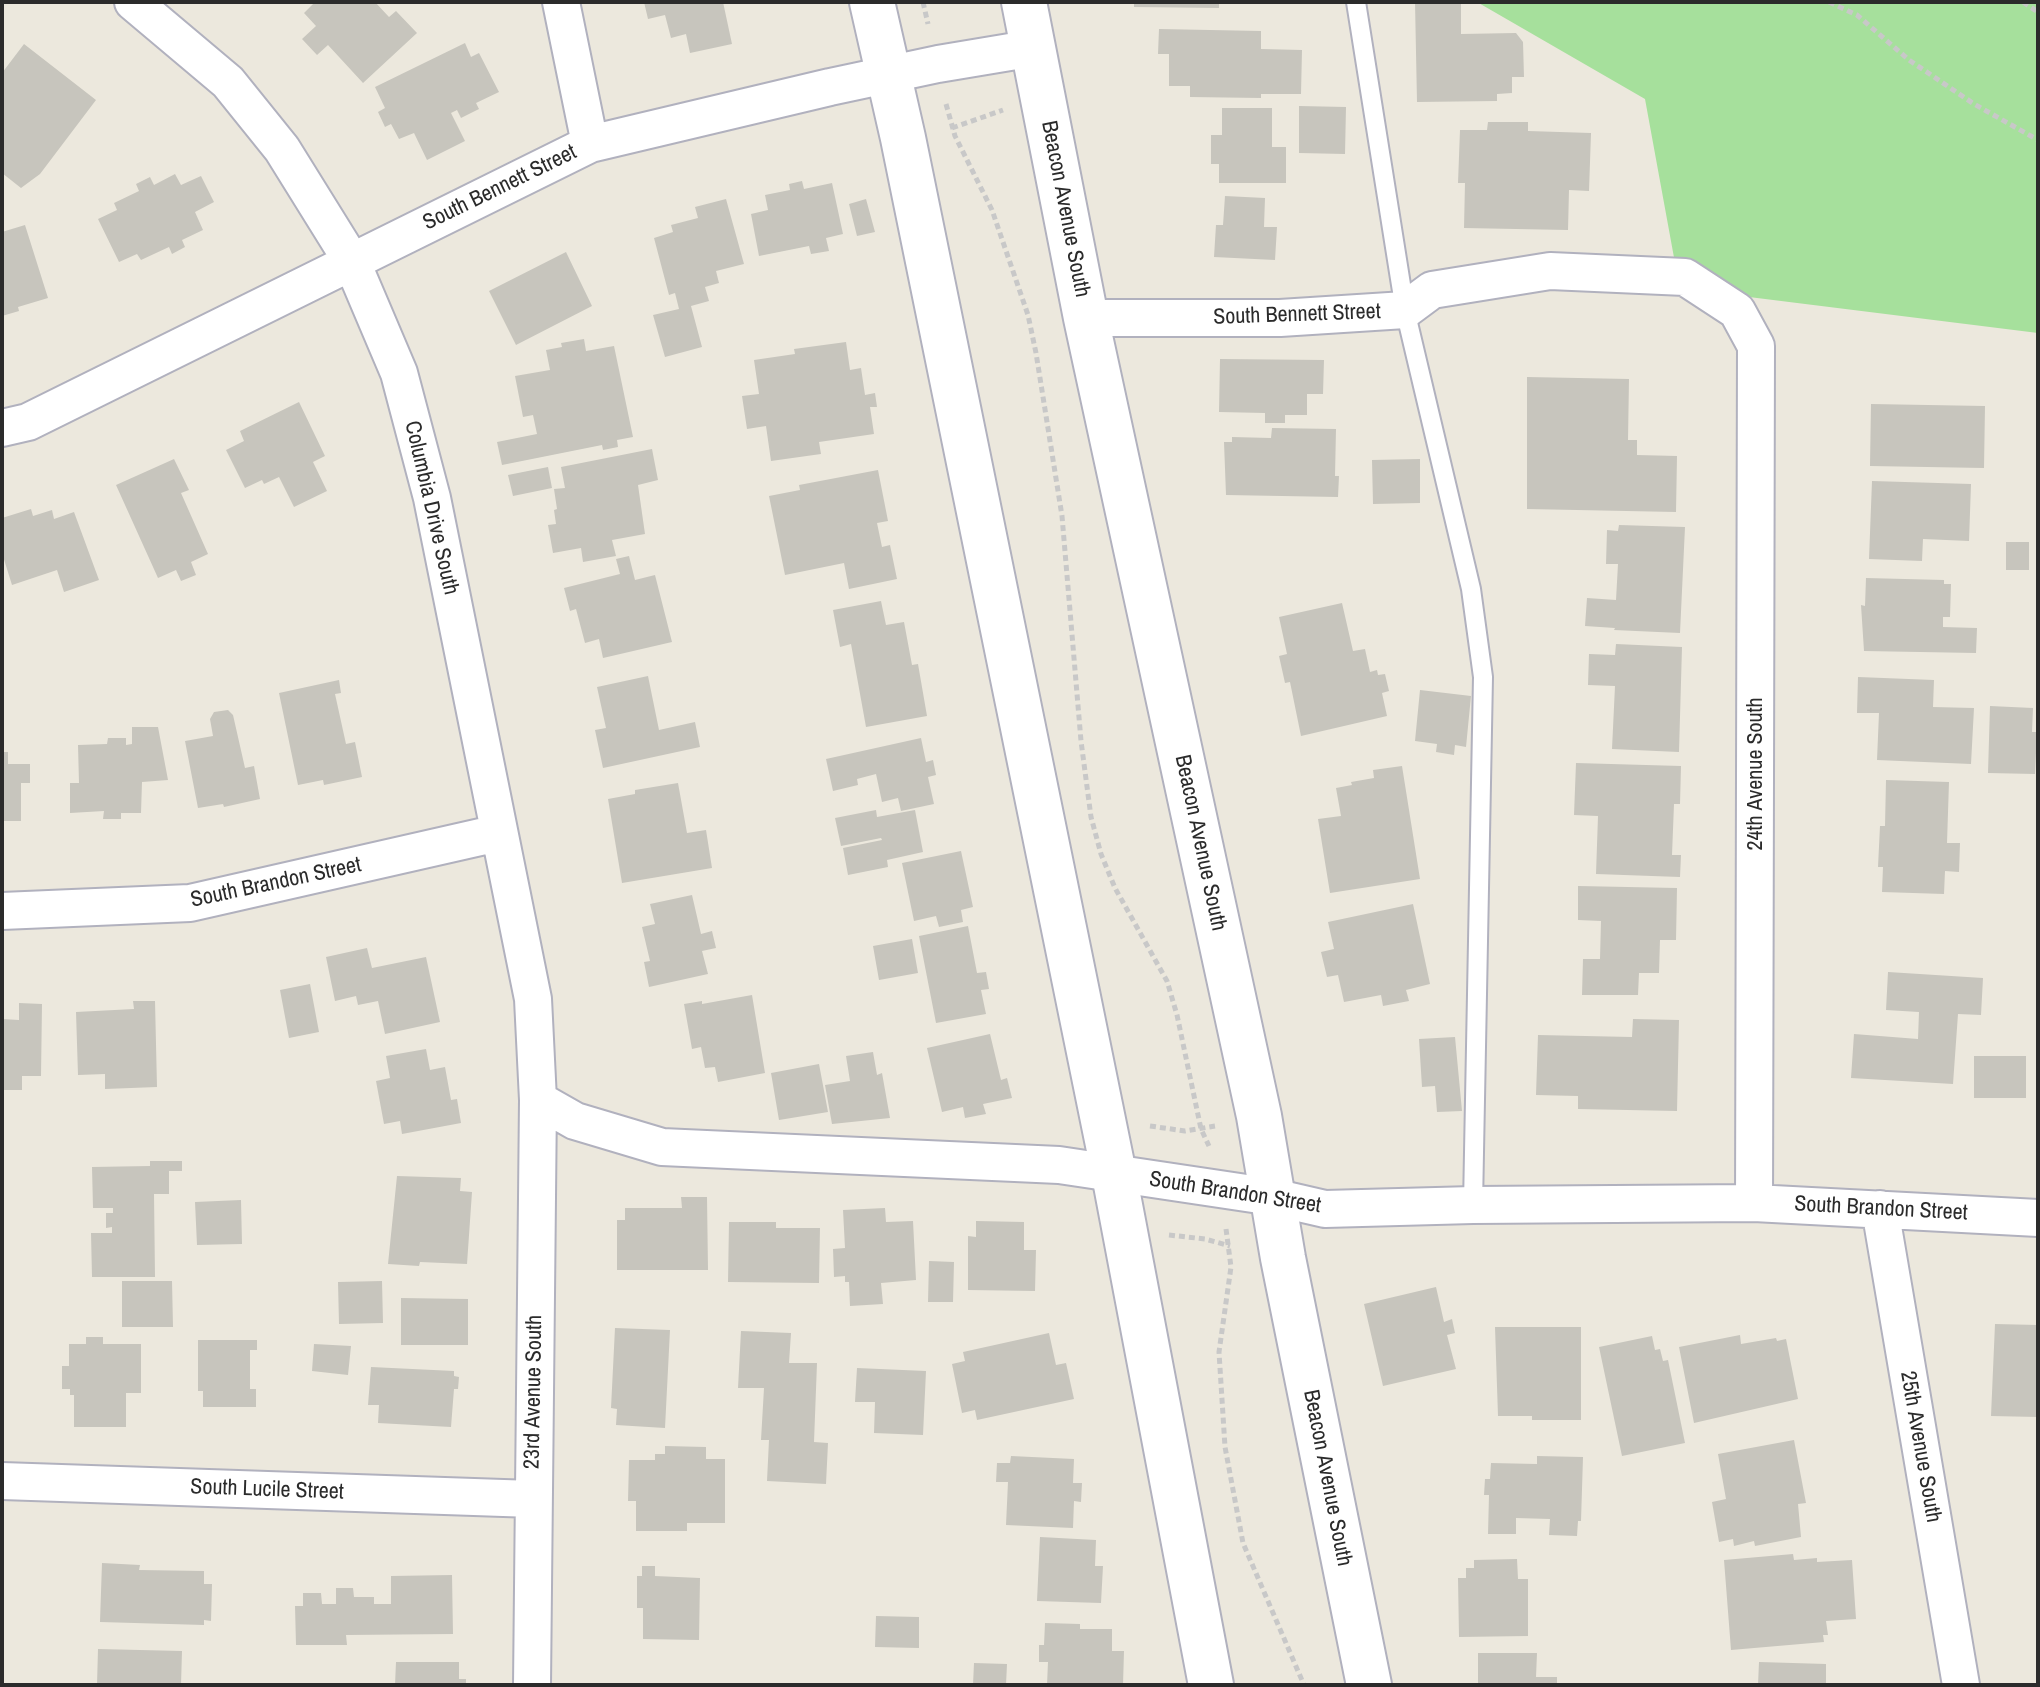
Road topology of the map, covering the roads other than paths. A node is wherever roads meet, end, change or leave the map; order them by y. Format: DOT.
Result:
graph roads {
  1 [pos="133,2"];
  2 [pos="561,2"];
  3 [pos="872,2"];
  4 [pos="1024,2"];
  5 [pos="1356,2"];
  6 [pos="1034,48"];
  7 [pos="888,75"];
  8 [pos="590,144"];
  9 [pos="351,260"];
  10 [pos="1405,310"];
  11 [pos="1086,318"];
  12 [pos="1756,346"];
  13 [pos="2,428"];
  14 [pos="498,833"];
  15 [pos="2,911"];
  16 [pos="538,1100"];
  17 [pos="1114,1174"];
  18 [pos="1273,1197"];
  19 [pos="1754,1203"];
  20 [pos="1473,1205"];
  21 [pos="1880,1209"];
  22 [pos="2038,1218"];
  23 [pos="2,1481"];
  24 [pos="533,1499"];
  25 [pos="532,1685"];
  26 [pos="1211,1685"];
  27 [pos="1369,1685"];
  28 [pos="1961,1685"];
  1 -- 9 [label="street, Columbia Drive South"];
  2 -- 8 [label="street"];
  3 -- 7 [label="main road"];
  4 -- 6 [label="main road, Beacon Avenue South"];
  5 -- 10 [label="lane"];
  6 -- 7 [label="street, South Bennett Street"];
  6 -- 11 [label="main road, Beacon Avenue South"];
  7 -- 8 [label="street, South Bennett Street"];
  7 -- 17 [label="main road"];
  8 -- 9 [label="street, South Bennett Street"];
  9 -- 13 [label="street, South Bennett Street"];
  9 -- 14 [label="street, Columbia Drive South"];
  10 -- 11 [label="street, South Bennett Street"];
  10 -- 12 [label="street, South Bennett Street"];
  10 -- 20 [label="lane"];
  11 -- 18 [label="main road, Beacon Avenue South"];
  12 -- 19 [label="street, 24th Avenue South"];
  14 -- 15 [label="street, South Brandon Street"];
  14 -- 16 [label="street, Columbia Drive South"];
  16 -- 17 [label="street, South Brandon Street"];
  16 -- 24 [label="street, 23rd Avenue South"];
  17 -- 18 [label="street, South Brandon Street"];
  17 -- 26 [label="main road"];
  18 -- 20 [label="street, South Brandon Street"];
  18 -- 27 [label="main road, Beacon Avenue South"];
  19 -- 20 [label="street, South Brandon Street"];
  19 -- 21 [label="street, South Brandon Street"];
  21 -- 22 [label="street, South Brandon Street"];
  21 -- 28 [label="street, 25th Avenue South"];
  23 -- 24 [label="street, South Lucile Street"];
  24 -- 25 [label="street, 23rd Avenue South"];
}
